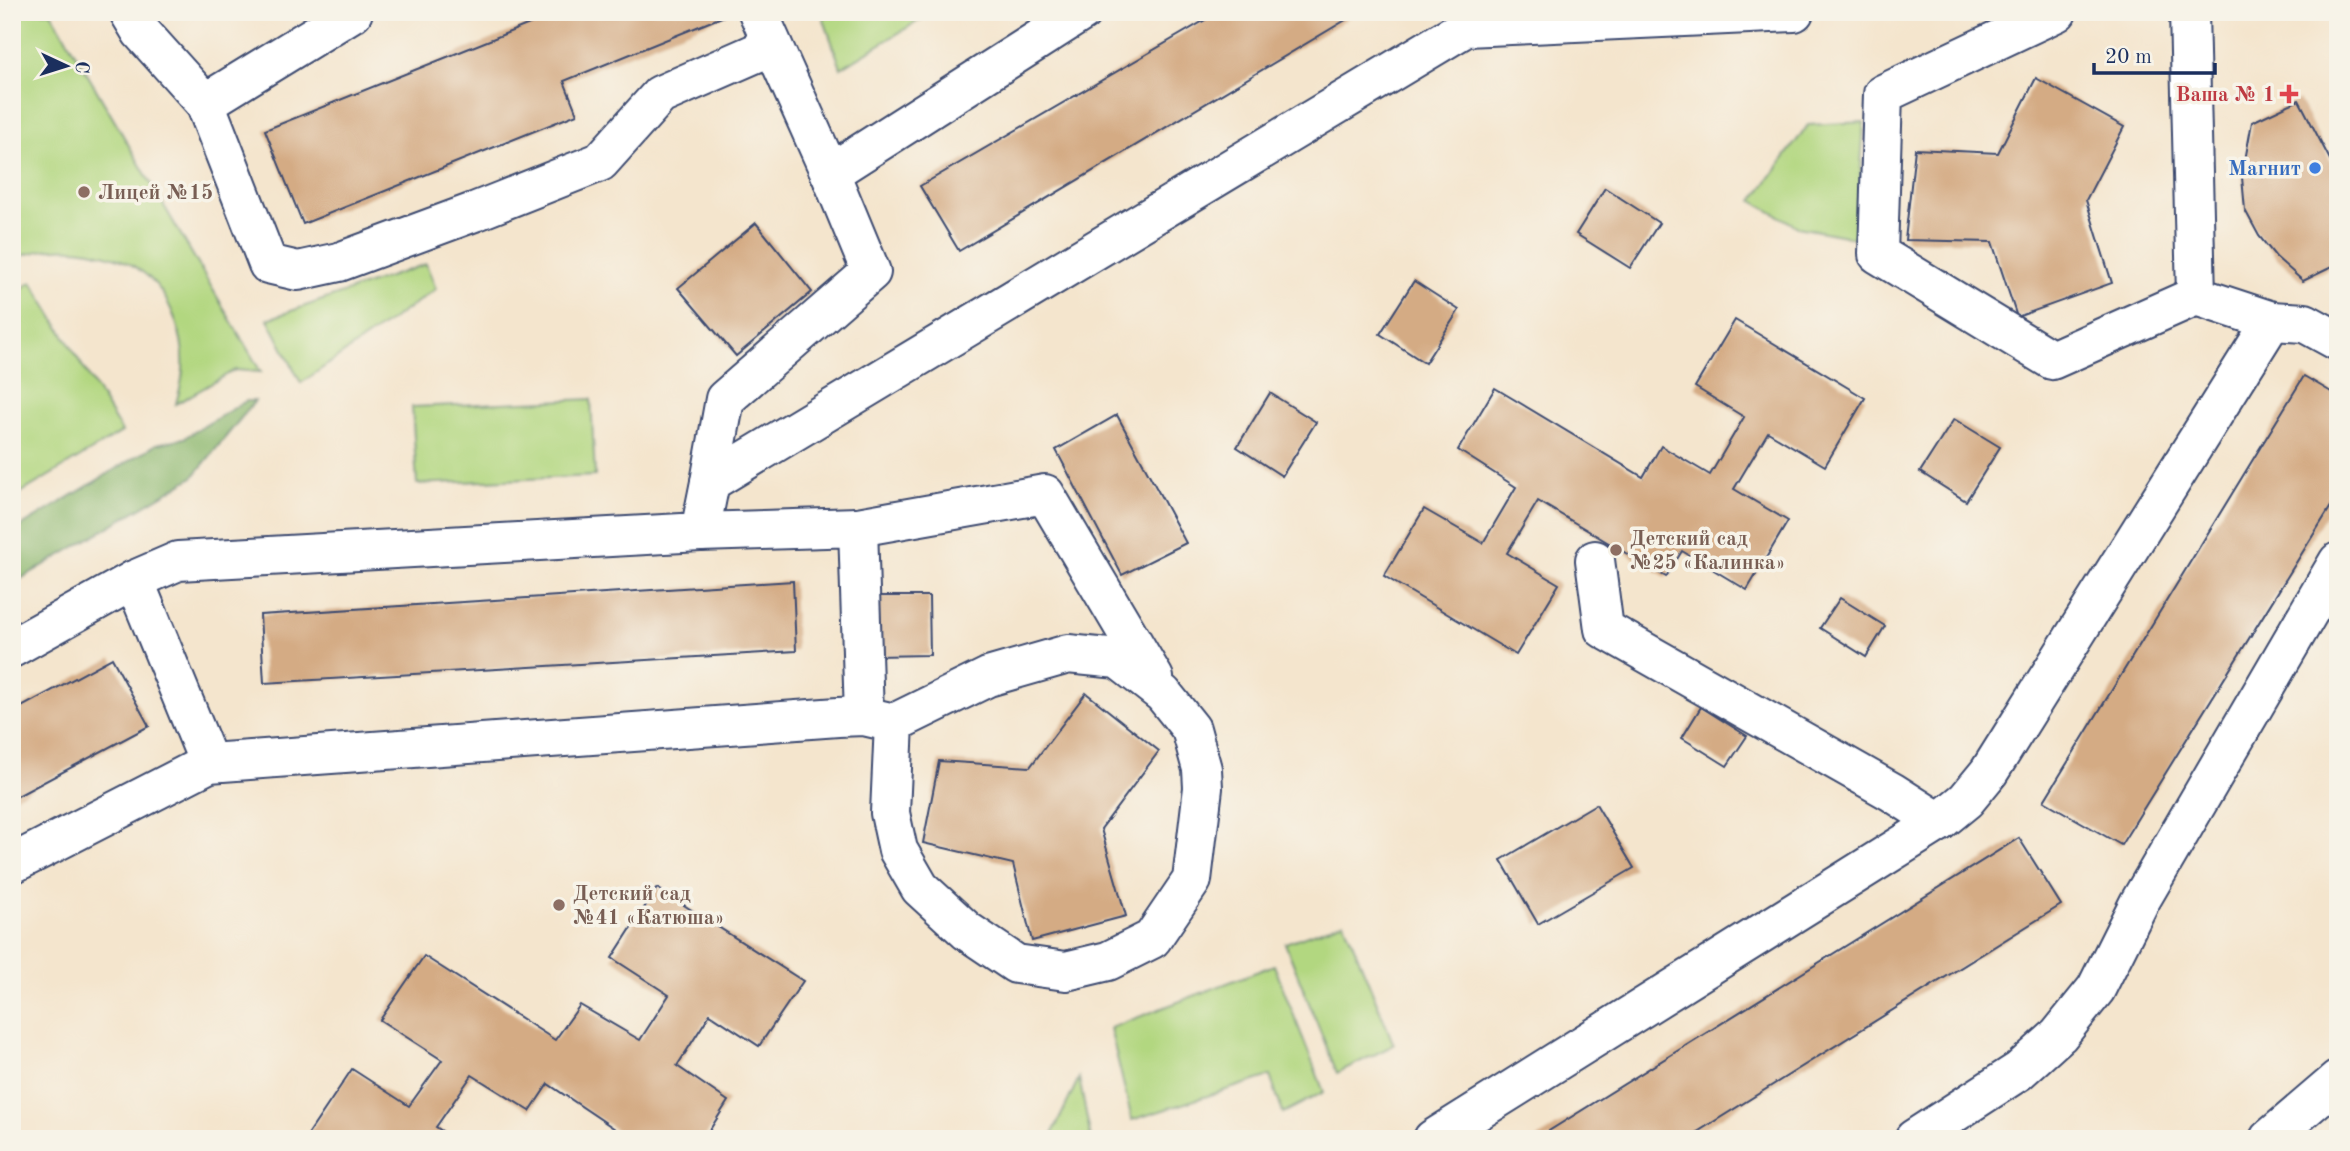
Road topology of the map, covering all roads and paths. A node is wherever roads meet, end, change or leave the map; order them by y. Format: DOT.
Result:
graph roads {
  1 [pos="129,12"];
  2 [pos="353,12"];
  3 [pos="1082,12"];
  4 [pos="1794,12"];
  5 [pos="2057,12"];
  6 [pos="2189,12"];
  7 [pos="1464,20"];
  8 [pos="765,29"];
  9 [pos="205,103"];
  10 [pos="830,173"];
  11 [pos="2196,296"];
  12 [pos="2272,321"];
  13 [pos="2338,341"];
  14 [pos="710,482"];
  15 [pos="858,527"];
  16 [pos="701,532"];
  17 [pos="1595,560"];
  18 [pos="2338,562"];
  19 [pos="134,580"];
  20 [pos="12,648"];
  21 [pos="1163,694"];
  22 [pos="879,719"];
  23 [pos="209,762"];
  24 [pos="1939,821"];
  25 [pos="12,864"];
  26 [pos="2338,1080"];
  27 [pos="1433,1139"];
  28 [pos="1914,1139"];
  29 [pos="2269,1139"];
  1 -- 9 [label="main road"];
  2 -- 9 [label="main road"];
  3 -- 10 [label="main road"];
  4 -- 7 [label="main road"];
  5 -- 11 [label="main road"];
  6 -- 11 [label="main road"];
  7 -- 14 [label="main road"];
  8 -- 9 [label="main road"];
  8 -- 10 [label="main road"];
  10 -- 14 [label="main road"];
  11 -- 12 [label="main road"];
  12 -- 13 [label="main road"];
  12 -- 24 [label="main road"];
  14 -- 16 [label="main road"];
  15 -- 16 [label="main road"];
  15 -- 21 [label="main road"];
  15 -- 22 [label="main road"];
  16 -- 19 [label="main road"];
  17 -- 24 [label="main road"];
  18 -- 28 [label="main road"];
  19 -- 20 [label="main road"];
  19 -- 23 [label="main road"];
  21 -- 22 [label="main road"];
  21 -- 22 [label="main road"];
  22 -- 23 [label="main road"];
  23 -- 25 [label="main road"];
  24 -- 27 [label="main road"];
  26 -- 29 [label="main road"];
}
